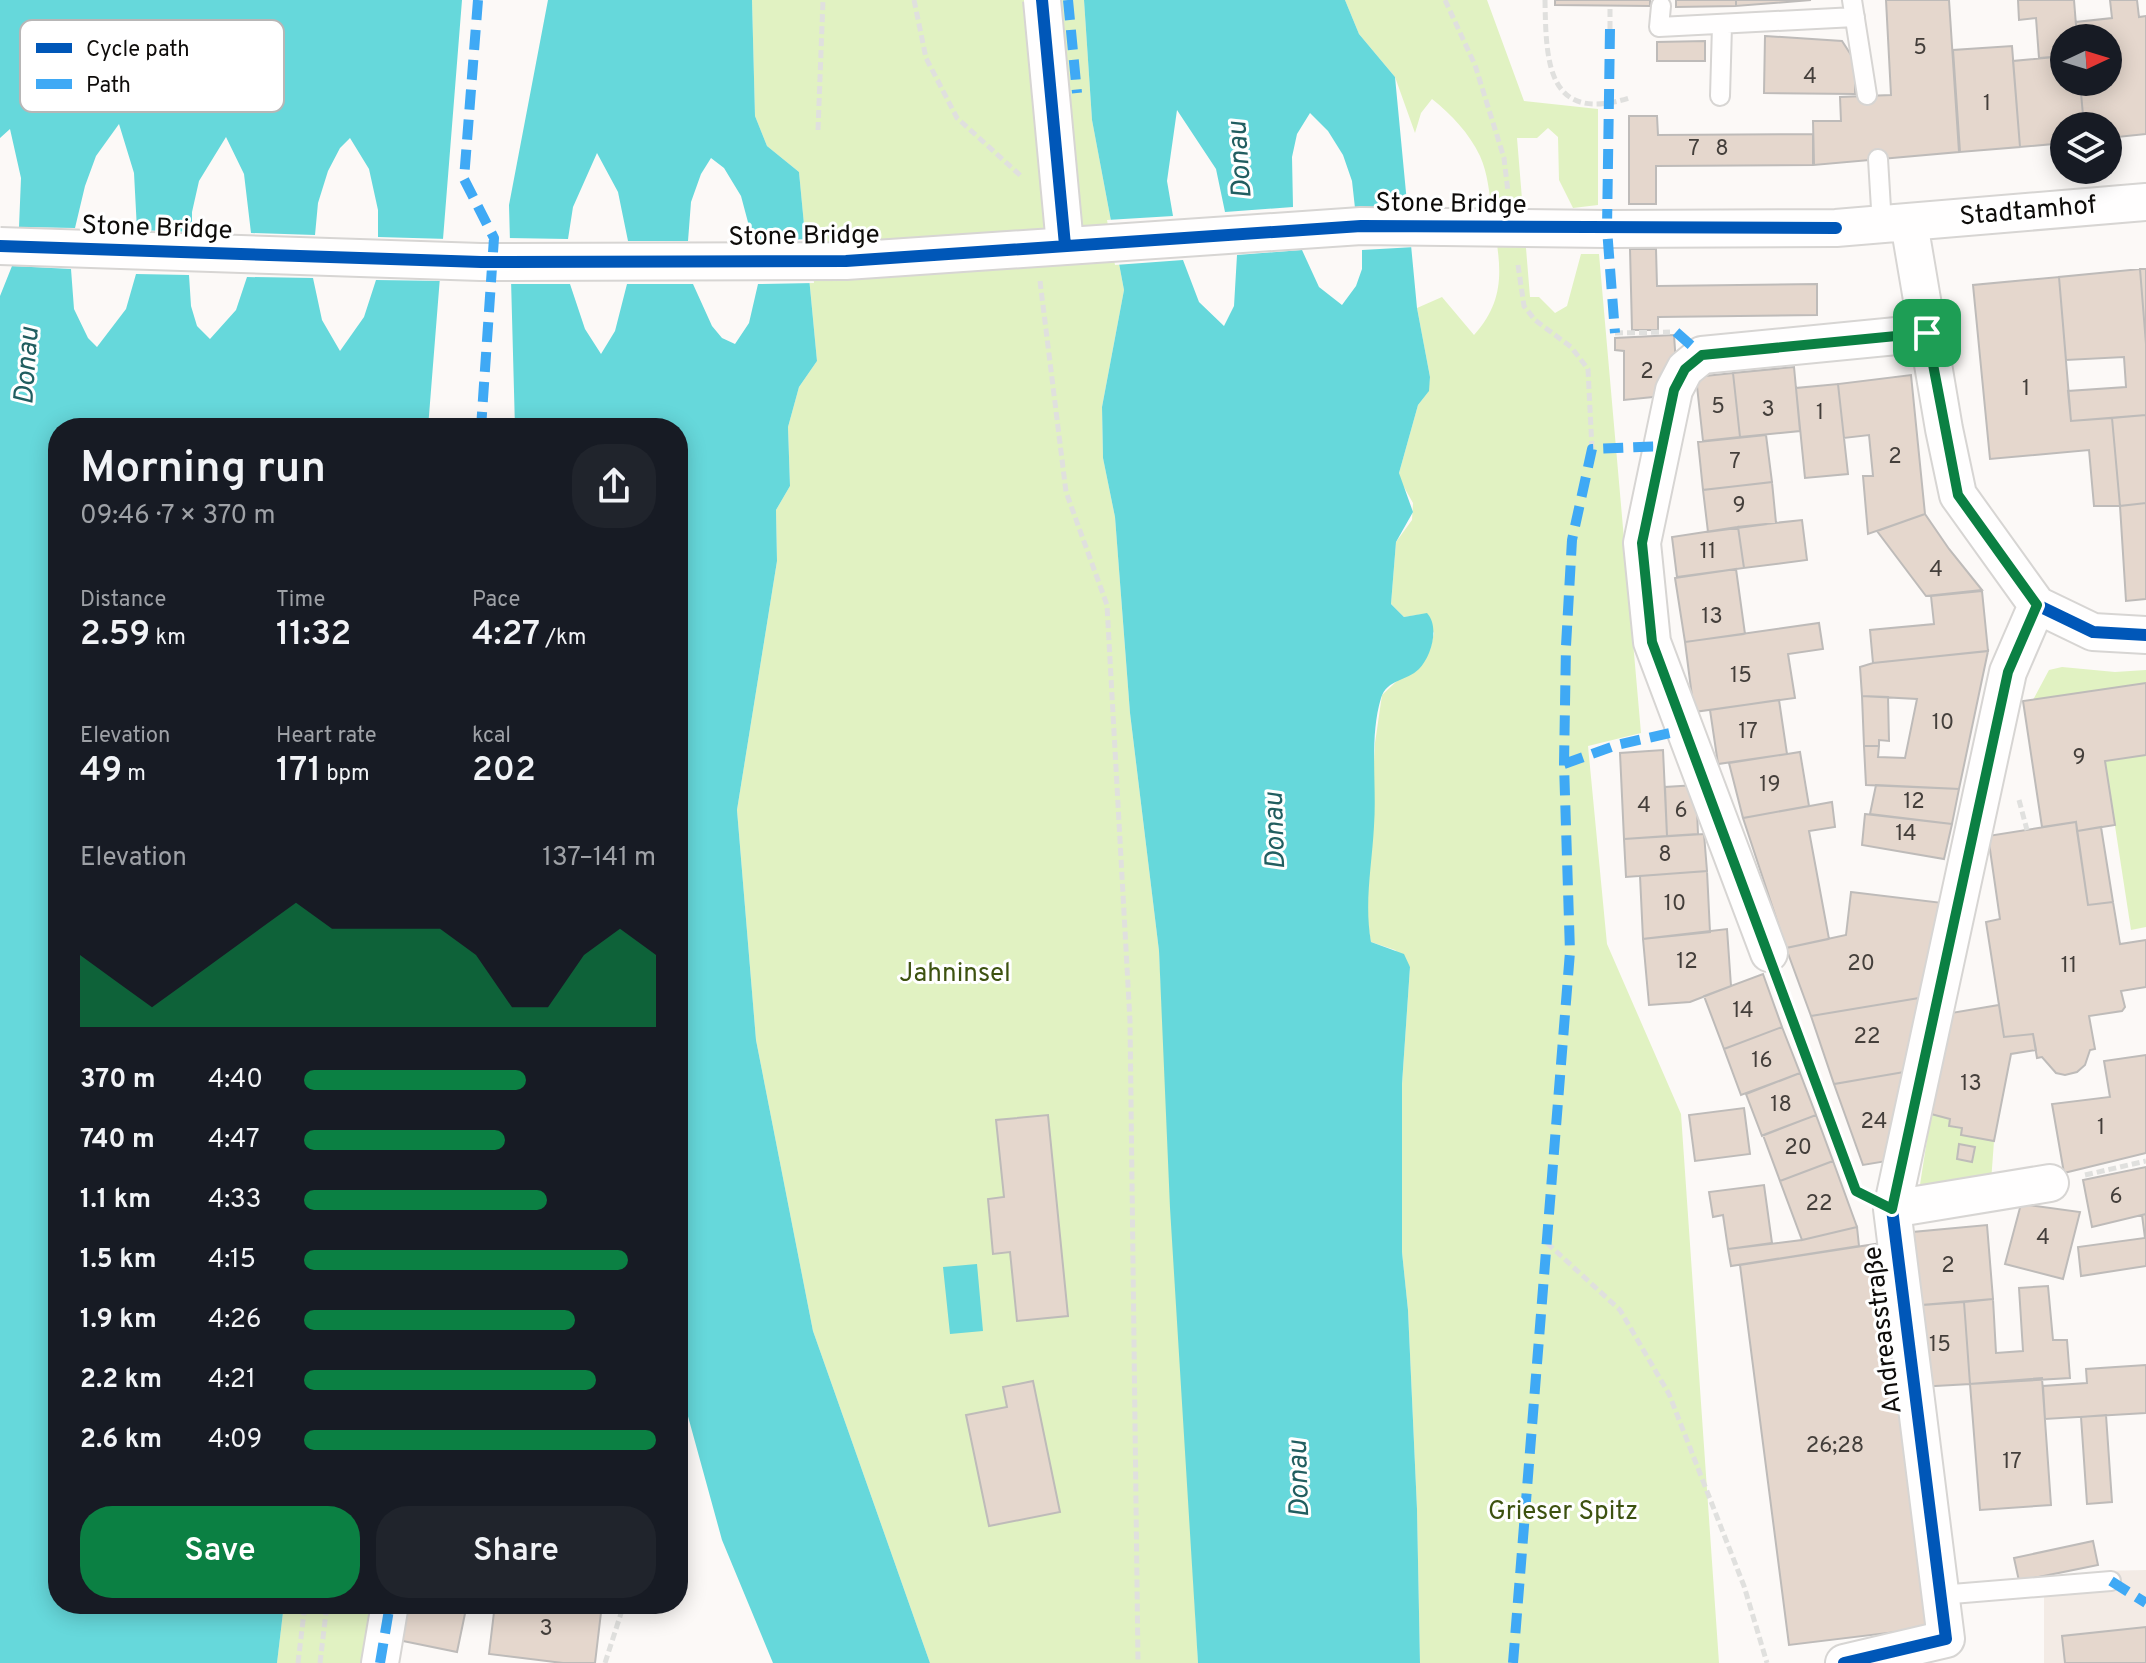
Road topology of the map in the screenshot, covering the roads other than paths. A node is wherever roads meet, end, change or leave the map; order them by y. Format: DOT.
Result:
graph roads {
  1 [pos="1042,0"];
  2 [pos="1661,6"];
  3 [pos="1854,8"];
  4 [pos="1722,26"];
  5 [pos="1867,95"];
  6 [pos="1720,96"];
  7 [pos="1878,159"];
  8 [pos="2146,202"];
  9 [pos="1896,224"];
  10 [pos="1836,228"];
  11 [pos="1065,245"];
  12 [pos="0,246"];
  13 [pos="1927,333"];
  14 [pos="2037,605"];
  15 [pos="2146,635"];
  16 [pos="1769,953"];
  17 [pos="2050,1183"];
  18 [pos="1892,1209"];
  19 [pos="2111,1581"];
  20 [pos="1940,1595"];
  21 [pos="388,1614"];
  22 [pos="380,1663"];
  23 [pos="1844,1663"];
  1 -- 11 [label="street, bridge"];
  2 -- 4 [label="lane"];
  3 -- 4 [label="lane"];
  3 -- 5 [label="lane"];
  4 -- 6 [label="lane"];
  7 -- 9 [label="lane"];
  8 -- 9 [label="street, Stadtamhof"];
  9 -- 10 [label="street, Stadtamhof"];
  9 -- 13 [label="street"];
  10 -- 11 [label="street, Stone Bridge, bridge"];
  11 -- 12 [label="street, Stone Bridge, bridge"];
  13 -- 14 [label="street"];
  13 -- 16 [label="street"];
  14 -- 15 [label="street"];
  14 -- 18 [label="street, Andreasstraße"];
  17 -- 18 [label="street"];
  18 -- 20 [label="street, Andreasstraße"];
  19 -- 20 [label="lane"];
  20 -- 23 [label="street, Andreasstraße"];
  21 -- 22 [label="street"];
}
